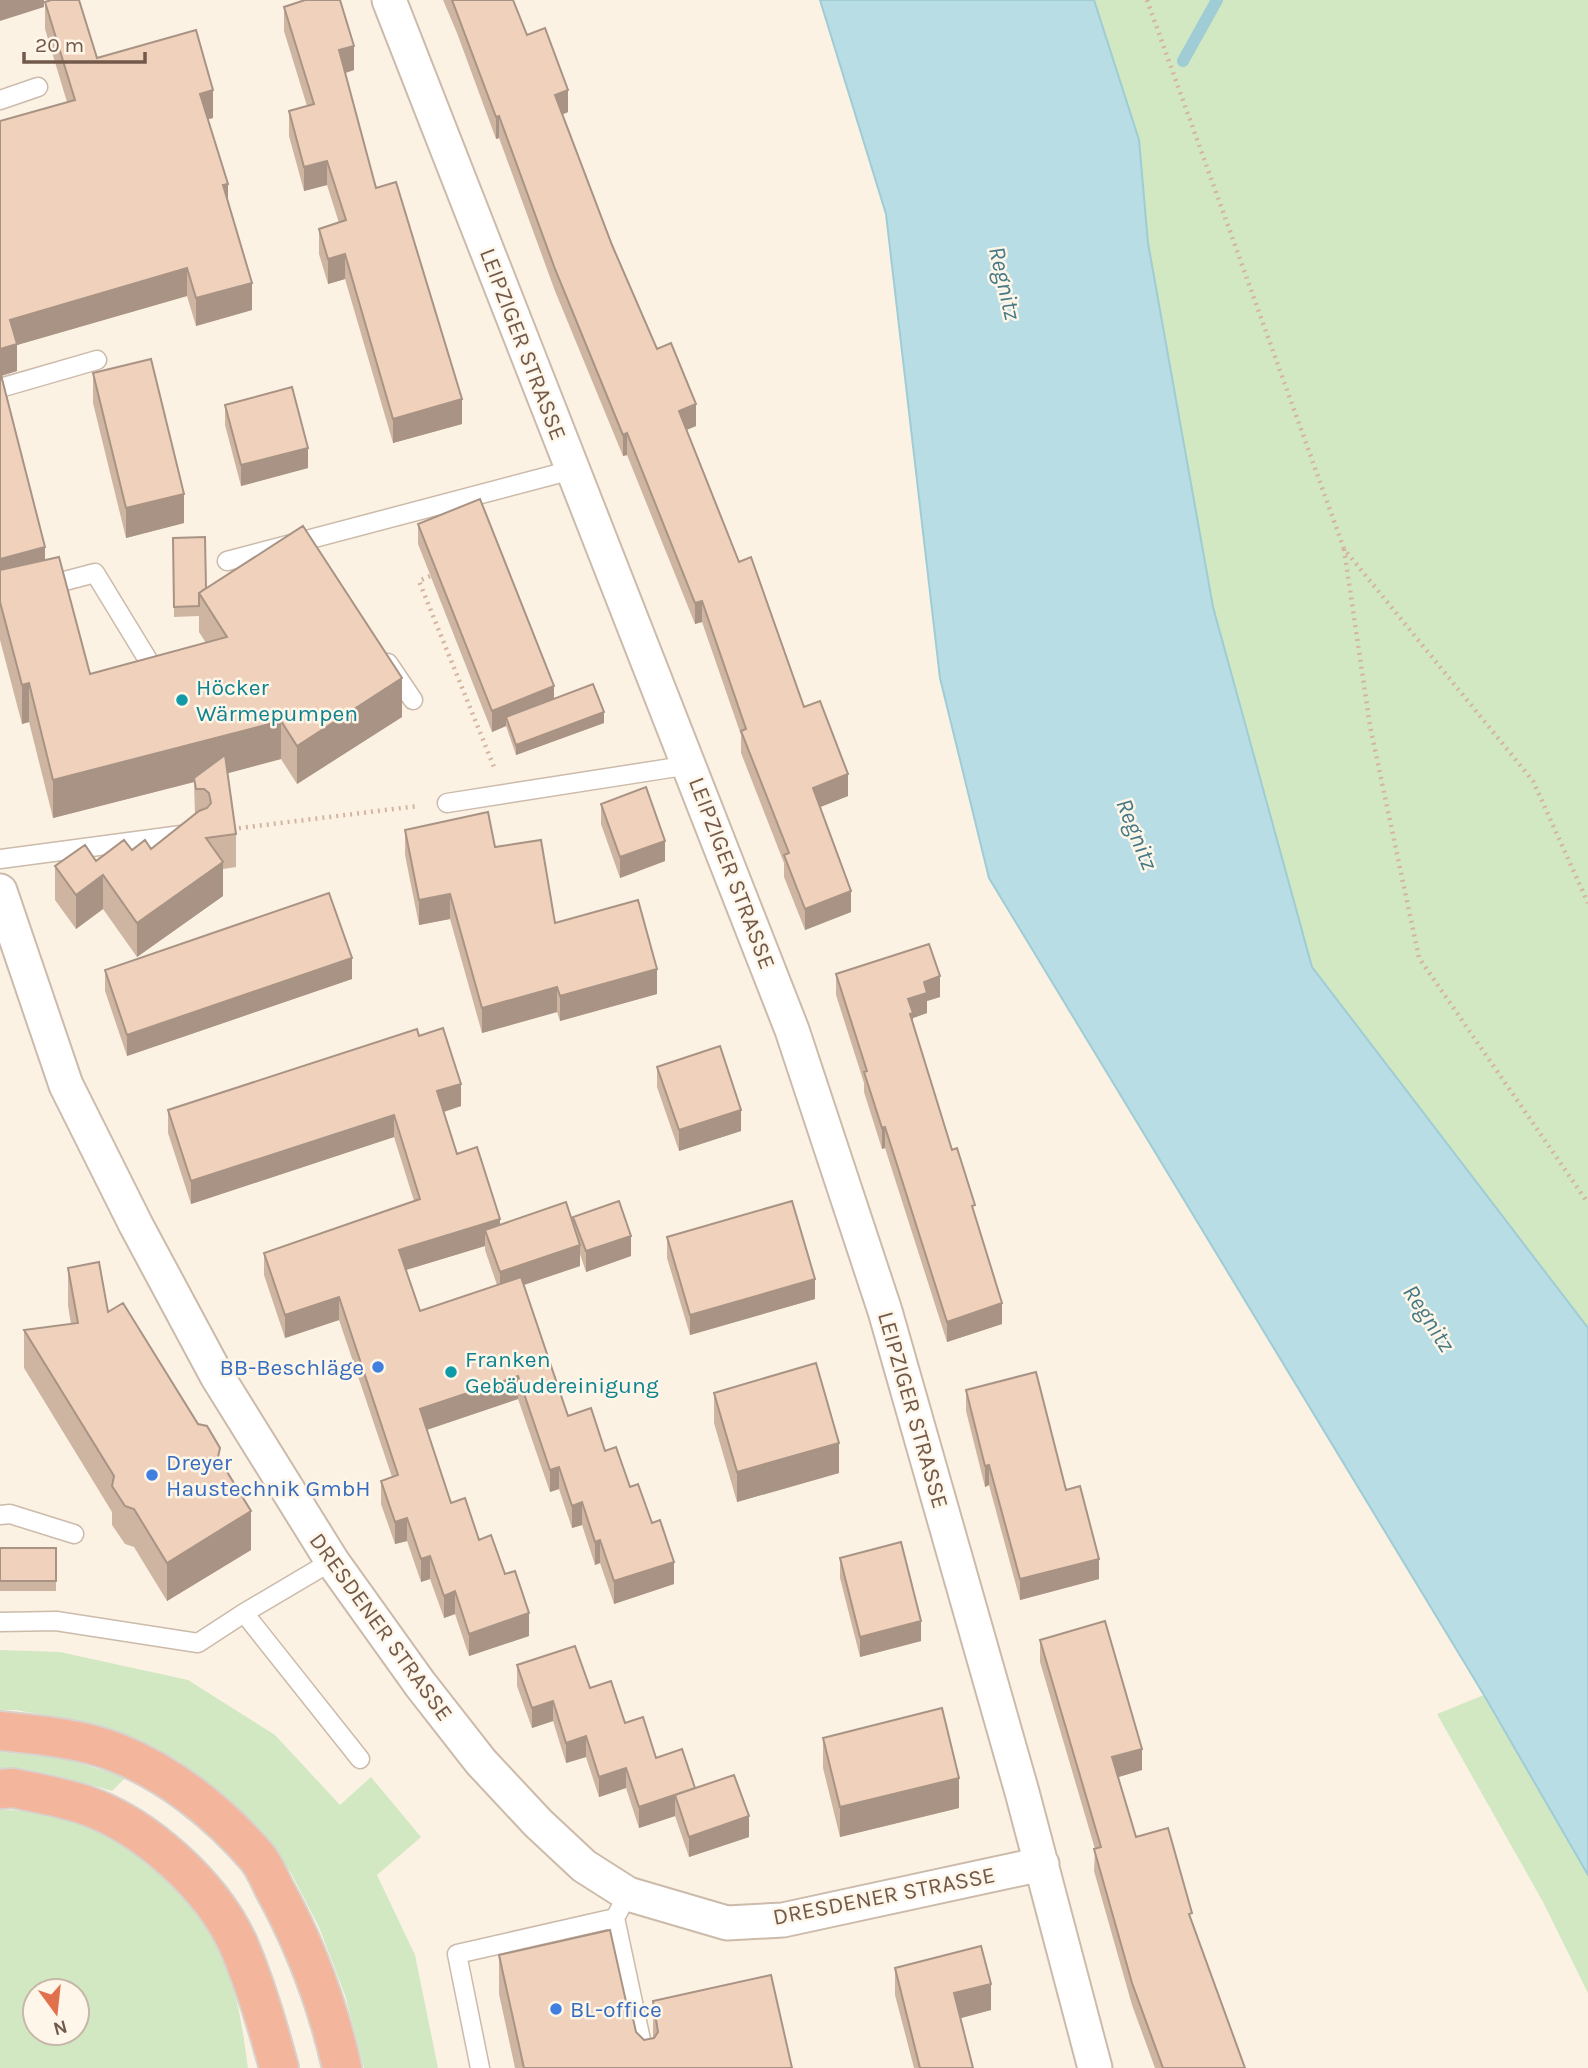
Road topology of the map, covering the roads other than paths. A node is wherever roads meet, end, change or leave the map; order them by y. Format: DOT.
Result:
graph roads {
  1 [pos="389,0"];
  2 [pos="38,87"];
  3 [pos="0,100"];
  4 [pos="97,360"];
  5 [pos="0,388"];
  6 [pos="572,470"];
  7 [pos="227,561"];
  8 [pos="0,598"];
  9 [pos="376,643"];
  10 [pos="148,660"];
  11 [pos="414,700"];
  12 [pos="690,765"];
  13 [pos="447,803"];
  14 [pos="200,833"];
  15 [pos="0,859"];
  16 [pos="0,891"];
  17 [pos="0,1515"];
  18 [pos="74,1534"];
  19 [pos="332,1561"];
  20 [pos="244,1613"];
  21 [pos="0,1622"];
  22 [pos="0,1731"];
  23 [pos="360,1759"];
  24 [pos="0,1789"];
  25 [pos="1042,1864"];
  26 [pos="622,1906"];
  27 [pos="279,2068"];
  28 [pos="342,2068"];
  29 [pos="480,2068"];
  30 [pos="647,2068"];
  31 [pos="1095,2068"];
  1 -- 6 [label="street, LEIPZIGER STRASSE"];
  2 -- 3 [label="lane"];
  4 -- 5 [label="lane"];
  6 -- 7 [label="lane"];
  6 -- 12 [label="street, LEIPZIGER STRASSE"];
  8 -- 10 [label="lane"];
  9 -- 11 [label="lane"];
  12 -- 13 [label="lane, LEIPZIGER STRASSE"];
  12 -- 25 [label="street, LEIPZIGER STRASSE"];
  14 -- 15 [label="lane"];
  16 -- 19 [label="street, DRESDENER STRASSE"];
  17 -- 18 [label="lane"];
  19 -- 20 [label="lane"];
  19 -- 26 [label="street, DRESDENER STRASSE"];
  20 -- 21 [label="lane"];
  20 -- 23 [label="lane"];
  22 -- 28 [label="highway"];
  24 -- 27 [label="highway"];
  25 -- 26 [label="street, DRESDENER STRASSE"];
  25 -- 31 [label="street, LEIPZIGER STRASSE"];
  26 -- 29 [label="lane"];
  26 -- 30 [label="lane"];
}
